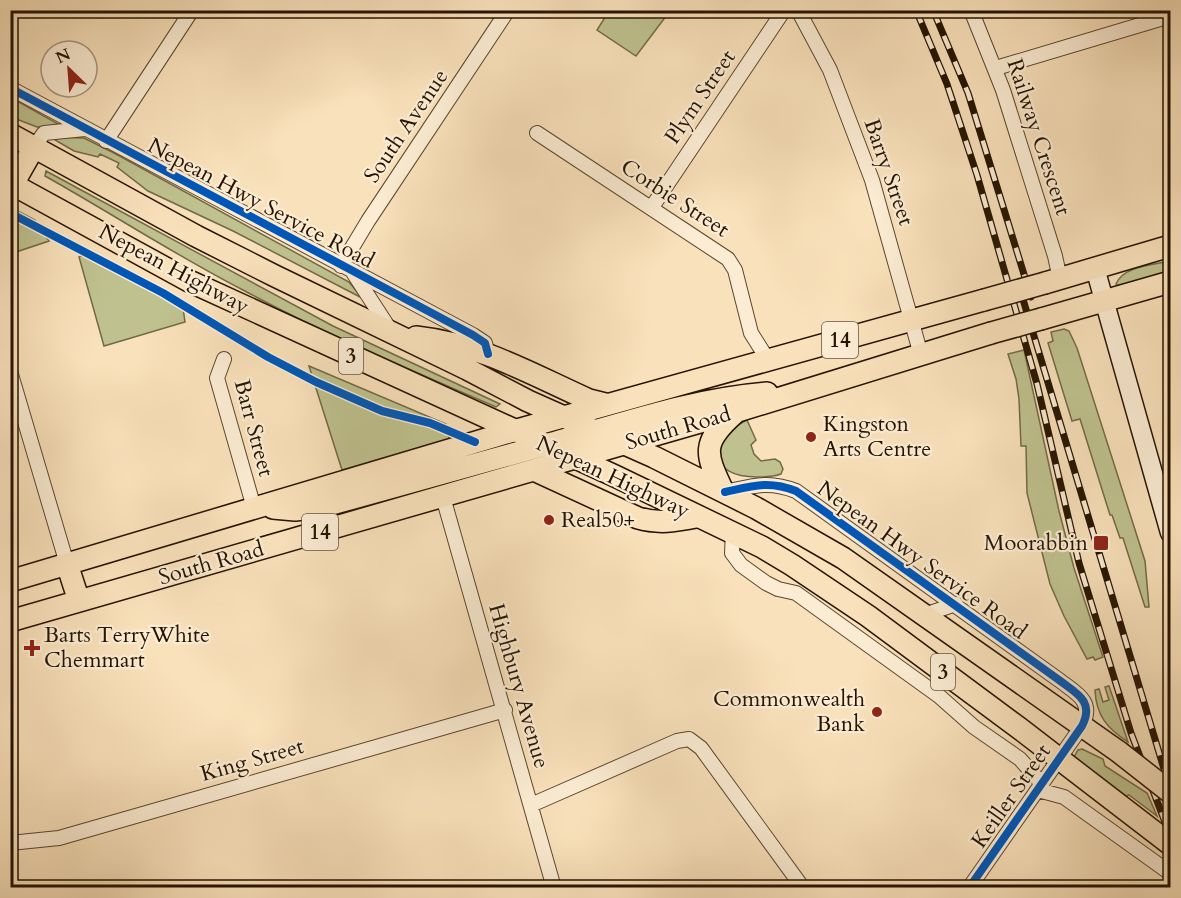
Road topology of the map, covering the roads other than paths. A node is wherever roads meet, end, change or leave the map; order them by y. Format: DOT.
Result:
graph roads {
  1 [pos="192,10"];
  2 [pos="508,10"];
  3 [pos="784,10"];
  4 [pos="798,10"];
  5 [pos="971,10"];
  6 [pos="1170,16"];
  7 [pos="996,68"];
  8 [pos="10,88"];
  9 [pos="88,129"];
  10 [pos="537,133"];
  11 [pos="10,134"];
  12 [pos="106,141"];
  13 [pos="34,147"];
  14 [pos="12,183"];
  15 [pos="652,207"];
  16 [pos="1170,246"];
  17 [pos="1095,268"];
  18 [pos="347,269"];
  19 [pos="1052,281"];
  20 [pos="1170,282"];
  21 [pos="1104,301"];
  22 [pos="912,321"];
  23 [pos="395,334"];
  24 [pos="488,354"];
  25 [pos="921,355"];
  26 [pos="224,359"];
  27 [pos="768,360"];
  28 [pos="10,371"];
  29 [pos="806,389"];
  30 [pos="609,404"];
  31 [pos="735,412"];
  32 [pos="563,416"];
  33 [pos="513,431"];
  34 [pos="597,431"];
  35 [pos="624,444"];
  36 [pos="545,445"];
  37 [pos="575,458"];
  38 [pos="534,470"];
  39 [pos="421,480"];
  40 [pos="724,492"];
  41 [pos="443,497"];
  42 [pos="332,504"];
  43 [pos="258,507"];
  44 [pos="696,517"];
  45 [pos="339,527"];
  46 [pos="733,532"];
  47 [pos="1170,532"];
  48 [pos="67,564"];
  49 [pos="10,581"];
  50 [pos="79,601"];
  51 [pos="956,604"];
  52 [pos="924,615"];
  53 [pos="10,621"];
  54 [pos="505,710"];
  55 [pos="1083,726"];
  56 [pos="1019,728"];
  57 [pos="1004,747"];
  58 [pos="1059,759"];
  59 [pos="1040,787"];
  60 [pos="1170,792"];
  61 [pos="531,805"];
  62 [pos="10,843"];
  63 [pos="1170,844"];
  64 [pos="1170,873"];
  65 [pos="554,888"];
  66 [pos="803,888"];
  67 [pos="969,888"];
  1 -- 12 [label="street"];
  2 -- 18 [label="street, South Avenue"];
  3 -- 15 [label="street, Plym Street"];
  4 -- 22 [label="street, Barry Street"];
  5 -- 7 [label="street, Railway Crescent"];
  6 -- 7 [label="street"];
  7 -- 19 [label="street, Railway Crescent"];
  8 -- 9 [label="street, Nepean Hwy Service Road"];
  9 -- 12 [label="street, Nepean Hwy Service Road"];
  9 -- 13 [label="street"];
  10 -- 15 [label="street, Corbie Street"];
  11 -- 13 [label="main road, Nepean Highway / 3"];
  12 -- 18 [label="street, Nepean Hwy Service Road"];
  13 -- 14 [label="main road"];
  13 -- 23 [label="main road, Nepean Highway / 3"];
  14 -- 33 [label="main road, Nepean Highway / 3"];
  15 -- 27 [label="street, Corbie Street"];
  16 -- 17 [label="main road, South Road / 14"];
  17 -- 19 [label="main road, South Road / 14"];
  17 -- 21 [label="main road"];
  18 -- 23 [label="street, Nepean Hwy Service Road"];
  18 -- 24 [label="street, Nepean Hwy Service Road"];
  19 -- 22 [label="main road, South Road / 14, bridge"];
  20 -- 21 [label="main road, South Road / 14"];
  21 -- 25 [label="main road, South Road / 14, bridge"];
  21 -- 47 [label="main road"];
  22 -- 25 [label="street, Barry Street"];
  22 -- 27 [label="main road, South Road / 14"];
  23 -- 24 [label="main road"];
  23 -- 32 [label="main road, Nepean Highway / 3"];
  24 -- 30 [label="main road"];
  25 -- 29 [label="main road, South Road / 14"];
  26 -- 43 [label="street, Barr Street"];
  27 -- 30 [label="main road, South Road / 14"];
  28 -- 48 [label="street"];
  29 -- 31 [label="main road, South Road / 14"];
  29 -- 34 [label="main road"];
  30 -- 32 [label="main road, South Road / 14"];
  31 -- 35 [label="main road, South Road / 14"];
  31 -- 40 [label="main road"];
  32 -- 33 [label="main road, South Road / 14"];
  32 -- 34 [label="main road, Nepean Highway / 3"];
  33 -- 36 [label="main road, Nepean Highway / 3"];
  33 -- 43 [label="main road, South Road / 14"];
  34 -- 35 [label="main road, Nepean Highway / 3"];
  34 -- 36 [label="main road"];
  35 -- 37 [label="main road, South Road / 14"];
  35 -- 40 [label="main road, Nepean Highway / 3"];
  36 -- 37 [label="main road, Nepean Highway / 3"];
  36 -- 39 [label="main road"];
  37 -- 38 [label="main road, South Road / 14"];
  37 -- 44 [label="main road, Nepean Highway / 3"];
  38 -- 41 [label="main road, South Road / 14"];
  38 -- 44 [label="main road"];
  39 -- 41 [label="main road"];
  39 -- 42 [label="main road"];
  40 -- 51 [label="street, Nepean Hwy Service Road"];
  40 -- 52 [label="main road, Nepean Highway / 3"];
  41 -- 45 [label="main road, South Road / 14"];
  41 -- 54 [label="street, Highbury Avenue"];
  42 -- 43 [label="main road"];
  42 -- 45 [label="main road"];
  43 -- 48 [label="main road, South Road / 14"];
  44 -- 46 [label="main road, Nepean Highway / 3"];
  45 -- 50 [label="main road, South Road / 14"];
  46 -- 56 [label="main road, Nepean Highway / 3"];
  46 -- 57 [label="street"];
  48 -- 49 [label="main road, South Road / 14"];
  48 -- 50 [label="main road"];
  50 -- 53 [label="main road, South Road / 14"];
  51 -- 52 [label="street"];
  51 -- 55 [label="street, Nepean Hwy Service Road"];
  52 -- 55 [label="main road, Nepean Highway / 3"];
  54 -- 61 [label="street, Highbury Avenue"];
  54 -- 62 [label="street, King Street"];
  55 -- 58 [label="street, Keiller Street"];
  55 -- 60 [label="main road, Nepean Highway / 3, bridge"];
  56 -- 57 [label="street"];
  56 -- 58 [label="main road, Nepean Highway / 3"];
  57 -- 59 [label="street"];
  58 -- 59 [label="street, Keiller Street"];
  58 -- 63 [label="main road, Nepean Highway / 3"];
  59 -- 64 [label="street"];
  59 -- 67 [label="street, Keiller Street"];
  61 -- 65 [label="street, Highbury Avenue"];
  61 -- 66 [label="street"];
}
